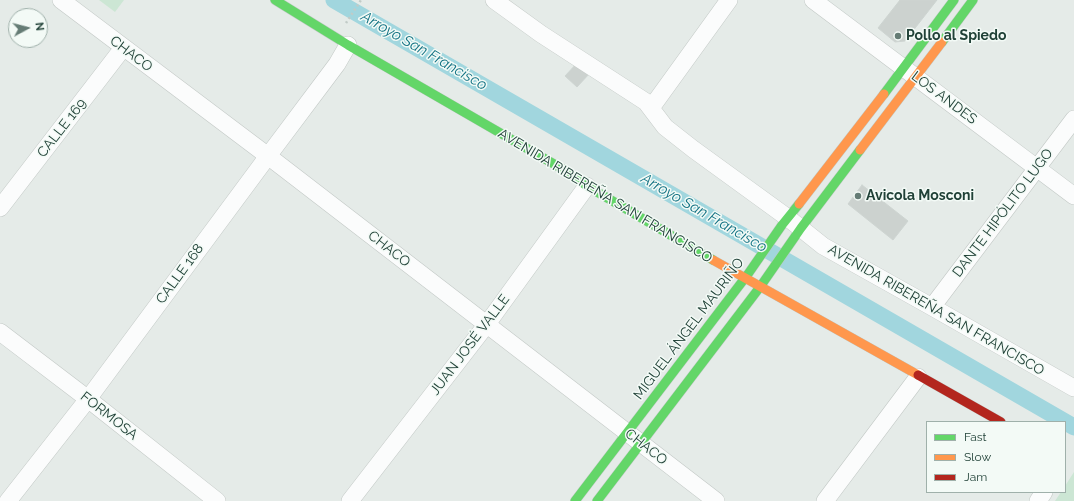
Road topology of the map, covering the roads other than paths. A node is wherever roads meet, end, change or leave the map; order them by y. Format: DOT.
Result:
graph roads {
  1 [pos="61,0"];
  2 [pos="275,0"];
  3 [pos="494,0"];
  4 [pos="729,0"];
  5 [pos="813,0"];
  6 [pos="954,0"];
  7 [pos="973,0"];
  8 [pos="348,45"];
  9 [pos="123,48"];
  10 [pos="910,72"];
  11 [pos="651,108"];
  12 [pos="1074,119"];
  13 [pos="268,156"];
  14 [pos="1036,168"];
  15 [pos="587,186"];
  16 [pos="1074,196"];
  17 [pos="0,208"];
  18 [pos="792,226"];
  19 [pos="745,278"];
  20 [pos="760,287"];
  21 [pos="932,307"];
  22 [pos="487,324"];
  23 [pos="0,332"];
  24 [pos="918,377"];
  25 [pos="1074,388"];
  26 [pos="88,399"];
  27 [pos="999,421"];
  28 [pos="635,438"];
  29 [pos="8,501"];
  30 [pos="217,501"];
  31 [pos="350,501"];
  32 [pos="575,501"];
  33 [pos="597,501"];
  34 [pos="716,501"];
  35 [pos="824,501"];
  1 -- 9 [label="street, CHACO"];
  2 -- 8 [label="main road, AVENIDA RIBEREÑA SAN FRANCISCO"];
  3 -- 11 [label="street, AVENIDA RIBEREÑA SAN FRANCISCO"];
  4 -- 11 [label="street"];
  5 -- 10 [label="street, LOS ANDES"];
  6 -- 10 [label="main road, MIGUEL ÁNGEL MAURIÑO"];
  7 -- 10 [label="main road, MIGUEL ÁNGEL MAURIÑO"];
  8 -- 13 [label="street, CALLE 168"];
  8 -- 15 [label="main road, AVENIDA RIBEREÑA SAN FRANCISCO"];
  9 -- 13 [label="street, CHACO"];
  9 -- 17 [label="street, CALLE 169"];
  10 -- 14 [label="street, LOS ANDES"];
  10 -- 18 [label="main road, MIGUEL ÁNGEL MAURIÑO"];
  10 -- 18 [label="main road, MIGUEL ÁNGEL MAURIÑO"];
  11 -- 18 [label="street, AVENIDA RIBEREÑA SAN FRANCISCO"];
  12 -- 14 [label="street, DANTE HIPÓLITO LUGO"];
  13 -- 22 [label="street, CHACO"];
  13 -- 26 [label="street, CALLE 168"];
  14 -- 16 [label="street, LOS ANDES"];
  14 -- 21 [label="street, DANTE HIPÓLITO LUGO"];
  15 -- 19 [label="main road, AVENIDA RIBEREÑA SAN FRANCISCO"];
  15 -- 22 [label="street, JUAN JOSÉ VALLE"];
  18 -- 19 [label="main road, MIGUEL ÁNGEL MAURIÑO"];
  18 -- 20 [label="main road, MIGUEL ÁNGEL MAURIÑO"];
  18 -- 21 [label="street, AVENIDA RIBEREÑA SAN FRANCISCO"];
  19 -- 20 [label="main road, AVENIDA RIBEREÑA SAN FRANCISCO"];
  19 -- 28 [label="main road, MIGUEL ÁNGEL MAURIÑO"];
  20 -- 24 [label="main road, AVENIDA RIBEREÑA SAN FRANCISCO"];
  20 -- 28 [label="main road, MIGUEL ÁNGEL MAURIÑO"];
  21 -- 25 [label="street, AVENIDA RIBEREÑA SAN FRANCISCO"];
  22 -- 28 [label="street, CHACO"];
  22 -- 31 [label="street, JUAN JOSÉ VALLE"];
  23 -- 26 [label="street, FORMOSA"];
  24 -- 27 [label="main road, AVENIDA RIBEREÑA SAN FRANCISCO"];
  24 -- 35 [label="street"];
  26 -- 29 [label="street, CALLE 168"];
  26 -- 30 [label="street, FORMOSA"];
  28 -- 32 [label="main road, MIGUEL ÁNGEL MAURIÑO"];
  28 -- 33 [label="main road, MIGUEL ÁNGEL MAURIÑO"];
  28 -- 34 [label="street, CHACO"];
}
